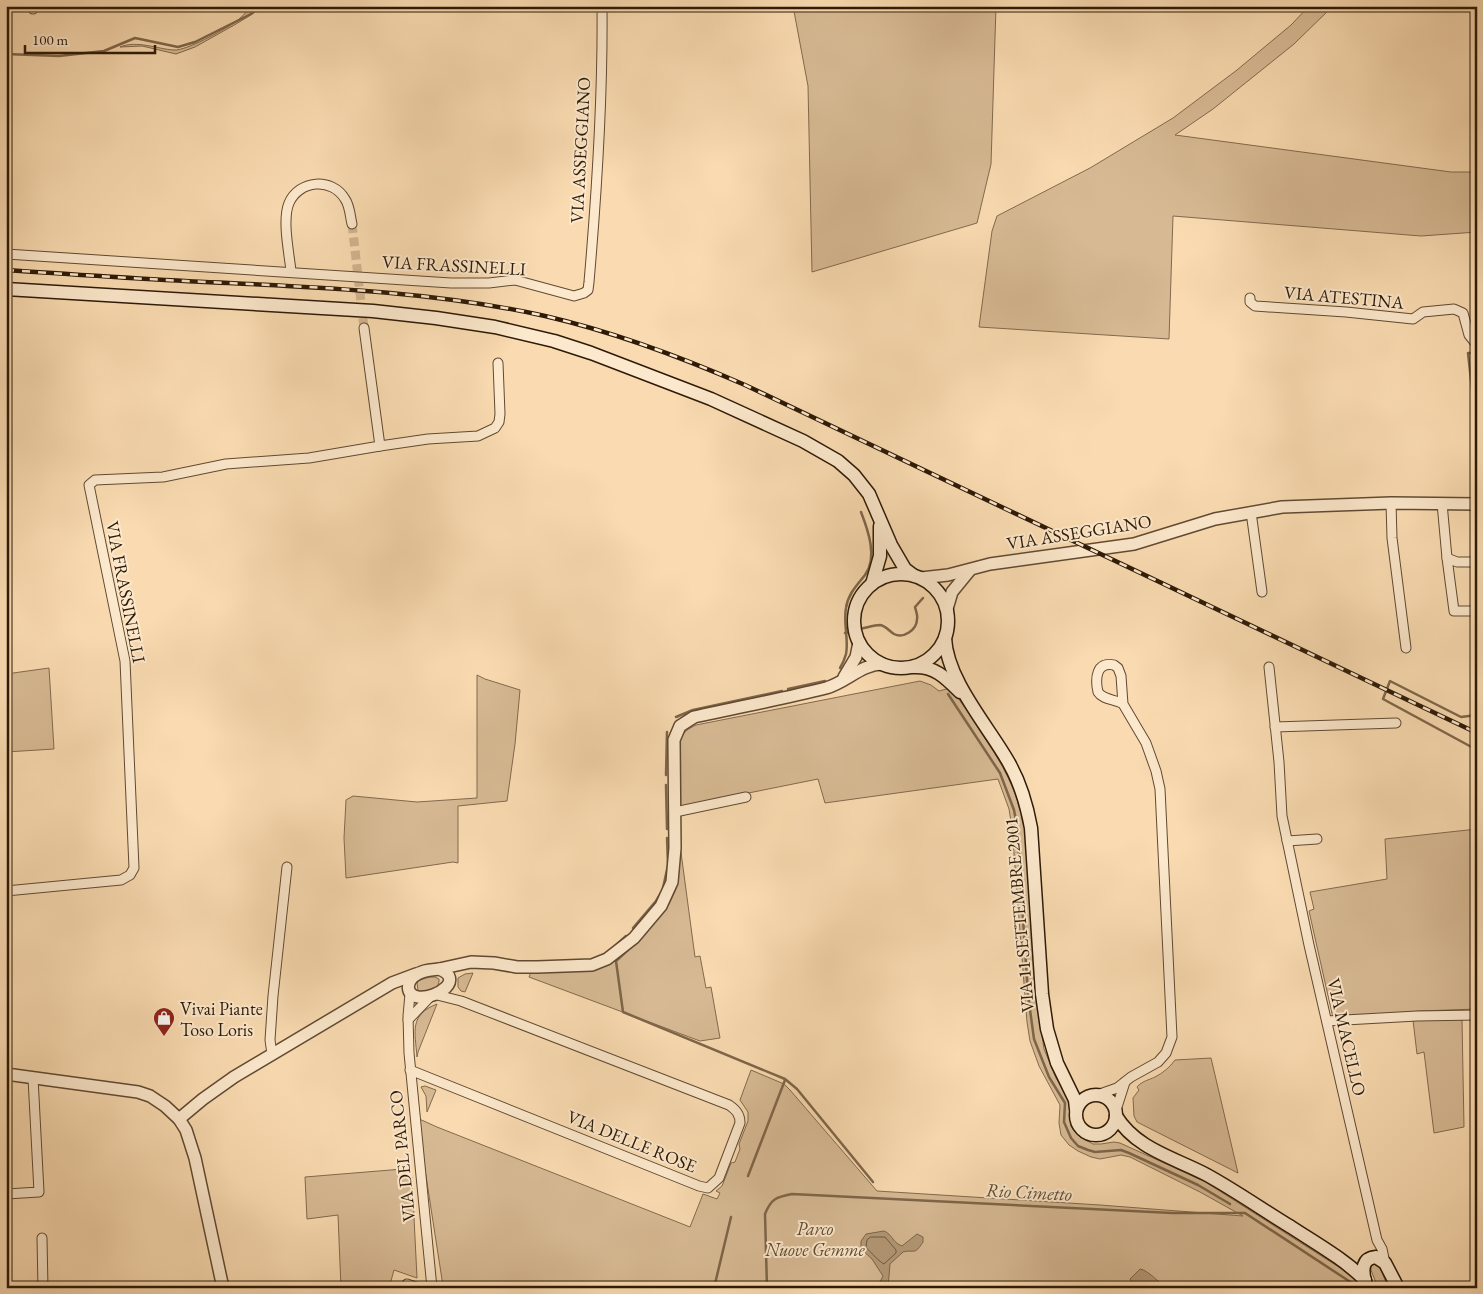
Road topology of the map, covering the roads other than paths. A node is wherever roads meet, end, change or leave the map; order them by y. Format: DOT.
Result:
graph roads {
  1 [pos="602,6"];
  2 [pos="352,224"];
  3 [pos="6,254"];
  4 [pos="291,271"];
  5 [pos="6,289"];
  6 [pos="584,293"];
  7 [pos="1250,298"];
  8 [pos="364,328"];
  9 [pos="1477,345"];
  10 [pos="498,362"];
  11 [pos="380,446"];
  12 [pos="1392,504"];
  13 [pos="1442,504"];
  14 [pos="1477,504"];
  15 [pos="1251,512"];
  16 [pos="880,521"];
  17 [pos="1447,558"];
  18 [pos="1477,562"];
  19 [pos="970,570"];
  20 [pos="917,577"];
  21 [pos="872,584"];
  22 [pos="1262,592"];
  23 [pos="947,608"];
  24 [pos="1477,611"];
  25 [pos="945,638"];
  26 [pos="859,642"];
  27 [pos="1406,648"];
  28 [pos="883,664"];
  29 [pos="913,667"];
  30 [pos="1269,667"];
  31 [pos="841,680"];
  32 [pos="967,699"];
  33 [pos="1123,704"];
  34 [pos="1396,722"];
  35 [pos="1275,727"];
  36 [pos="746,797"];
  37 [pos="675,812"];
  38 [pos="1317,839"];
  39 [pos="1287,841"];
  40 [pos="286,867"];
  41 [pos="6,891"];
  42 [pos="504,965"];
  43 [pos="438,969"];
  44 [pos="416,974"];
  45 [pos="449,980"];
  46 [pos="385,989"];
  47 [pos="409,992"];
  48 [pos="434,996"];
  49 [pos="461,1001"];
  50 [pos="1477,1015"];
  51 [pos="408,1020"];
  52 [pos="1327,1022"];
  53 [pos="272,1054"];
  54 [pos="410,1070"];
  55 [pos="6,1074"];
  56 [pos="34,1078"];
  57 [pos="1066,1080"];
  58 [pos="1125,1082"];
  59 [pos="1094,1095"];
  60 [pos="1076,1109"];
  61 [pos="1116,1113"];
  62 [pos="179,1119"];
  63 [pos="1106,1133"];
  64 [pos="1144,1144"];
  65 [pos="6,1194"];
  66 [pos="42,1238"];
  67 [pos="1377,1240"];
  68 [pos="1336,1256"];
  69 [pos="1369,1260"];
  70 [pos="1386,1263"];
  71 [pos="1367,1284"];
  72 [pos="43,1288"];
  73 [pos="223,1288"];
  74 [pos="405,1288"];
  75 [pos="419,1288"];
  76 [pos="432,1288"];
  77 [pos="1398,1288"];
  1 -- 6 [label="street, VIA ASSEGGIANO"];
  2 -- 4 [label="street"];
  3 -- 4 [label="street, VIA FRASSINELLI"];
  4 -- 6 [label="street, VIA FRASSINELLI"];
  5 -- 16 [label="main road"];
  7 -- 9 [label="street, VIA ATESTINA"];
  8 -- 11 [label="street"];
  10 -- 11 [label="street, VIA FRASSINELLI"];
  11 -- 41 [label="street, VIA FRASSINELLI"];
  12 -- 13 [label="street, VIA ASSEGGIANO"];
  12 -- 15 [label="street, VIA ASSEGGIANO"];
  12 -- 27 [label="street"];
  13 -- 14 [label="street, VIA ASSEGGIANO"];
  13 -- 17 [label="street"];
  15 -- 19 [label="street, VIA ASSEGGIANO"];
  15 -- 22 [label="street"];
  16 -- 20 [label="main road"];
  16 -- 21 [label="main road"];
  17 -- 18 [label="street"];
  17 -- 24 [label="street"];
  19 -- 20 [label="street, VIA ASSEGGIANO"];
  19 -- 23 [label="street"];
  20 -- 21 [label="main road, VIA ASSEGGIANO"];
  20 -- 23 [label="main road"];
  21 -- 26 [label="main road"];
  23 -- 25 [label="main road"];
  25 -- 29 [label="main road"];
  25 -- 32 [label="main road, VIA 11 SETTEMBRE 2001"];
  26 -- 28 [label="main road"];
  26 -- 31 [label="street"];
  28 -- 29 [label="main road"];
  28 -- 31 [label="street"];
  29 -- 32 [label="main road, VIA 11 SETTEMBRE 2001"];
  30 -- 35 [label="street, VIA MACELLO"];
  31 -- 37 [label="street"];
  32 -- 57 [label="main road, VIA 11 SETTEMBRE 2001"];
  33 -- 33 [label="street"];
  33 -- 58 [label="street"];
  34 -- 35 [label="street"];
  35 -- 39 [label="street, VIA MACELLO"];
  36 -- 37 [label="street"];
  37 -- 42 [label="street"];
  38 -- 39 [label="street"];
  39 -- 52 [label="street, VIA MACELLO"];
  40 -- 53 [label="street"];
  42 -- 43 [label="street"];
  42 -- 45 [label="street"];
  43 -- 44 [label="street"];
  43 -- 45 [label="street"];
  44 -- 46 [label="street"];
  44 -- 47 [label="street"];
  45 -- 48 [label="street"];
  45 -- 49 [label="street"];
  46 -- 47 [label="street"];
  46 -- 53 [label="street"];
  47 -- 48 [label="street"];
  47 -- 51 [label="street, VIA DEL PARCO"];
  48 -- 49 [label="street, VIA DELLE ROSE"];
  48 -- 51 [label="street"];
  49 -- 54 [label="street, VIA DELLE ROSE"];
  50 -- 52 [label="street"];
  51 -- 54 [label="street, VIA DEL PARCO"];
  52 -- 67 [label="street, VIA MACELLO"];
  53 -- 62 [label="street"];
  54 -- 76 [label="street, VIA DEL PARCO"];
  55 -- 56 [label="street"];
  56 -- 62 [label="street"];
  56 -- 65 [label="street"];
  57 -- 59 [label="main road, VIA 11 SETTEMBRE 2001"];
  57 -- 60 [label="main road, VIA 11 SETTEMBRE 2001"];
  58 -- 59 [label="street"];
  58 -- 61 [label="street"];
  59 -- 60 [label="main road"];
  59 -- 61 [label="main road, VIA 11 SETTEMBRE 2001"];
  60 -- 63 [label="main road, VIA 11 SETTEMBRE 2001"];
  61 -- 63 [label="main road"];
  61 -- 64 [label="main road, VIA 11 SETTEMBRE 2001"];
  62 -- 73 [label="street"];
  63 -- 64 [label="main road, VIA 11 SETTEMBRE 2001"];
  64 -- 68 [label="main road, VIA 11 SETTEMBRE 2001"];
  66 -- 72 [label="street"];
  67 -- 69 [label="street, VIA MACELLO"];
  67 -- 70 [label="street, VIA MACELLO"];
  68 -- 69 [label="main road, VIA 11 SETTEMBRE 2001"];
  68 -- 71 [label="main road, VIA 11 SETTEMBRE 2001"];
  69 -- 70 [label="main road, VIA 11 SETTEMBRE 2001"];
  69 -- 71 [label="main road, VIA 11 SETTEMBRE 2001"];
  70 -- 77 [label="main road"];
  74 -- 75 [label="street"];
}
